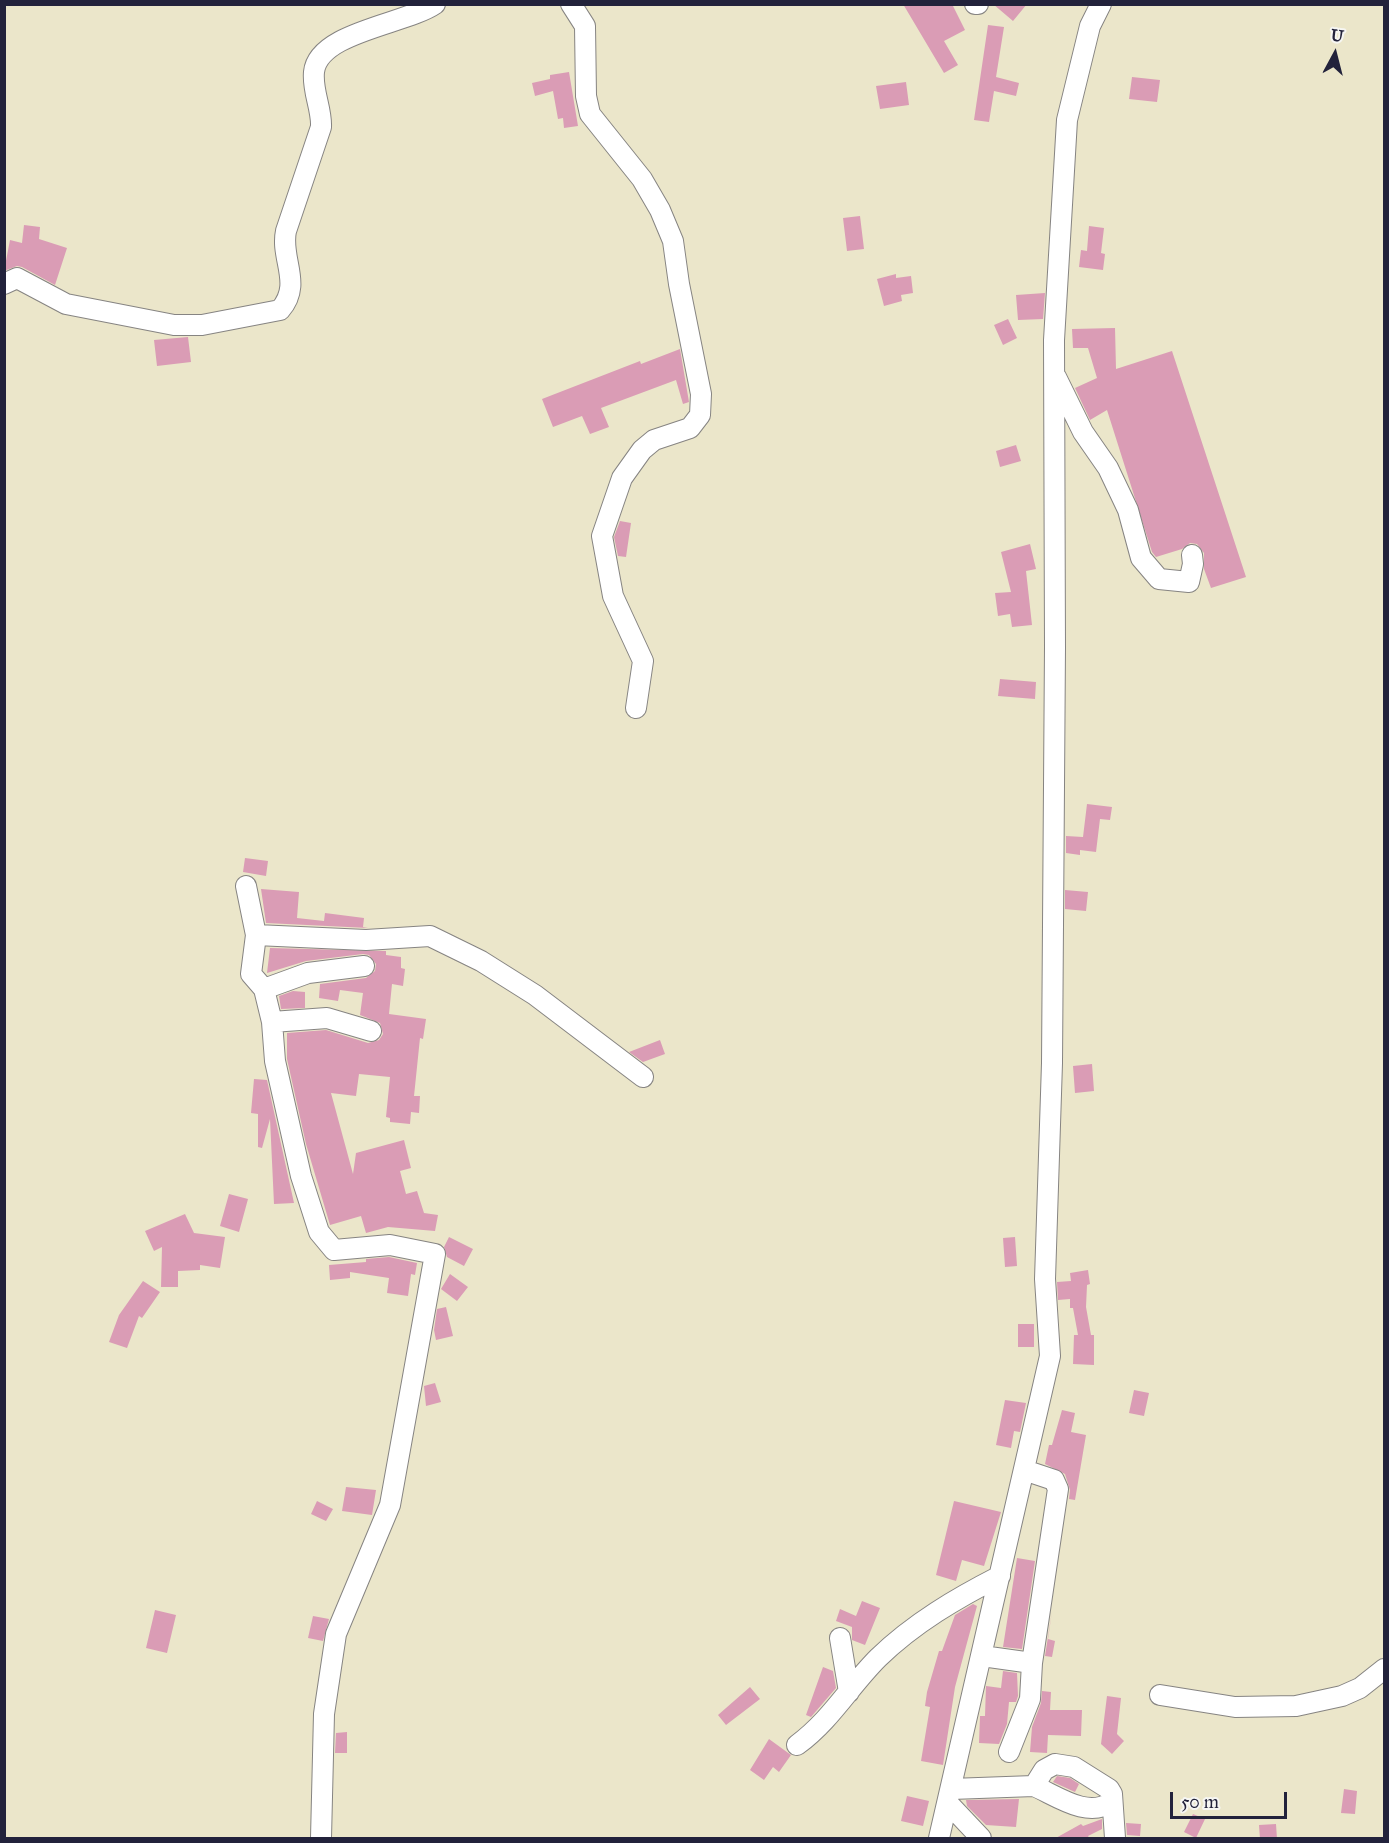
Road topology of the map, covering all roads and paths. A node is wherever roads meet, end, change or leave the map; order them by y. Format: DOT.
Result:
graph roads {
  1 [pos="435,4"];
  2 [pos="571,4"];
  3 [pos="1101,4"];
  4 [pos="4,284"];
  5 [pos="1053,372"];
  6 [pos="1192,555"];
  7 [pos="636,708"];
  8 [pos="246,886"];
  9 [pos="256,935"];
  10 [pos="364,966"];
  11 [pos="264,989"];
  12 [pos="272,1022"];
  13 [pos="371,1030"];
  14 [pos="642,1077"];
  15 [pos="1024,1470"];
  16 [pos="1000,1576"];
  17 [pos="840,1638"];
  18 [pos="982,1656"];
  19 [pos="1032,1664"];
  20 [pos="1384,1669"];
  21 [pos="849,1692"];
  22 [pos="1160,1695"];
  23 [pos="796,1745"];
  24 [pos="1009,1752"];
  25 [pos="1034,1786"];
  26 [pos="950,1796"];
  27 [pos="1112,1802"];
  28 [pos="321,1839"];
  29 [pos="939,1839"];
  30 [pos="981,1839"];
  31 [pos="1116,1839"];
  1 -- 4 [label="street"];
  2 -- 7 [label="street"];
  3 -- 5 [label="street"];
  5 -- 6 [label="street"];
  5 -- 15 [label="street"];
  8 -- 9 [label="street"];
  9 -- 11 [label="street"];
  9 -- 14 [label="street"];
  10 -- 11 [label="street"];
  11 -- 12 [label="street"];
  12 -- 13 [label="street"];
  12 -- 28 [label="street"];
  15 -- 16 [label="street"];
  15 -- 19 [label="street"];
  16 -- 18 [label="street"];
  16 -- 21 [label="street"];
  17 -- 21 [label="street"];
  18 -- 19 [label="street"];
  18 -- 26 [label="street"];
  19 -- 24 [label="street"];
  20 -- 22 [label="street"];
  21 -- 23 [label="street"];
  25 -- 26 [label="street"];
  25 -- 27 [label="street"];
  25 -- 27 [label="street"];
  26 -- 29 [label="street"];
  26 -- 30 [label="street"];
  27 -- 31 [label="street"];
}
